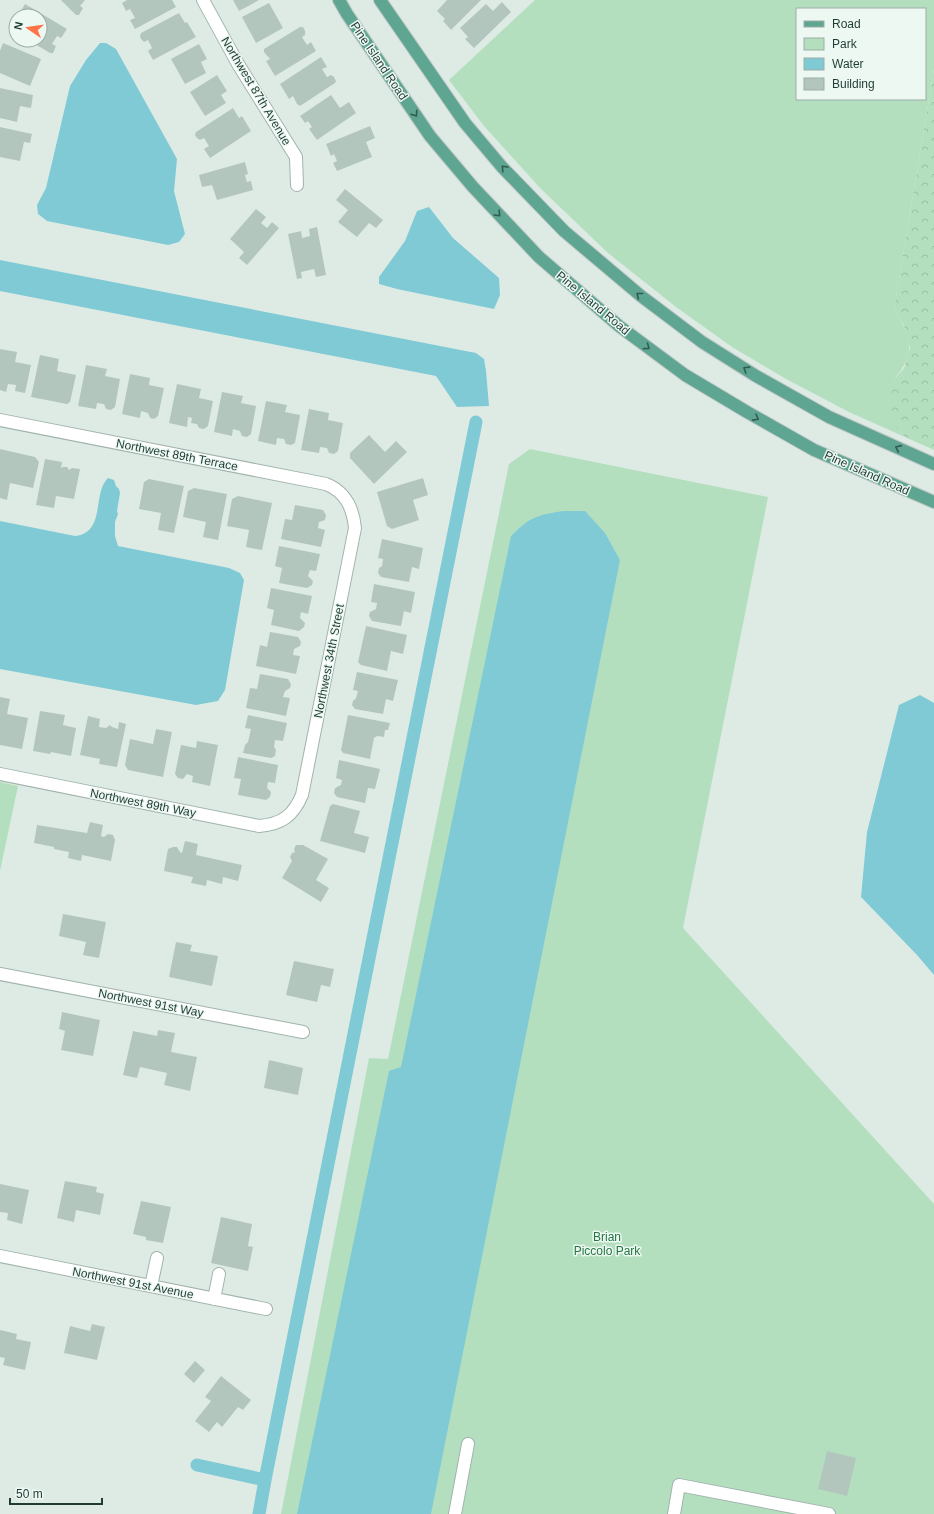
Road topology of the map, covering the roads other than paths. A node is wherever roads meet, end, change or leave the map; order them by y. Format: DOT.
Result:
graph roads {
  1 [pos="202,0"];
  2 [pos="339,0"];
  3 [pos="380,0"];
  4 [pos="296,185"];
  5 [pos="0,420"];
  6 [pos="934,464"];
  7 [pos="348,501"];
  8 [pos="934,502"];
  9 [pos="0,774"];
  10 [pos="286,818"];
  11 [pos="0,974"];
  12 [pos="303,1032"];
  13 [pos="0,1256"];
  14 [pos="157,1258"];
  15 [pos="219,1274"];
  16 [pos="151,1286"];
  17 [pos="214,1299"];
  18 [pos="266,1309"];
  19 [pos="468,1444"];
  20 [pos="455,1514"];
  21 [pos="674,1514"];
  22 [pos="829,1514"];
  1 -- 4 [label="street, Northwest 87th Avenue"];
  2 -- 8 [label="main road, Pine Island Road, one-way"];
  6 -- 3 [label="main road, one-way"];
  5 -- 7 [label="street, Northwest 89th Terrace"];
  7 -- 10 [label="street, Northwest 34th Street"];
  9 -- 10 [label="street, Northwest 89th Way"];
  11 -- 12 [label="street, Northwest 91st Way"];
  13 -- 16 [label="street, Northwest 91st Avenue"];
  14 -- 16 [label="street"];
  15 -- 17 [label="street"];
  16 -- 17 [label="street, Northwest 91st Avenue"];
  17 -- 18 [label="street, Northwest 91st Avenue"];
  19 -- 20 [label="street"];
  21 -- 22 [label="street"];
}
